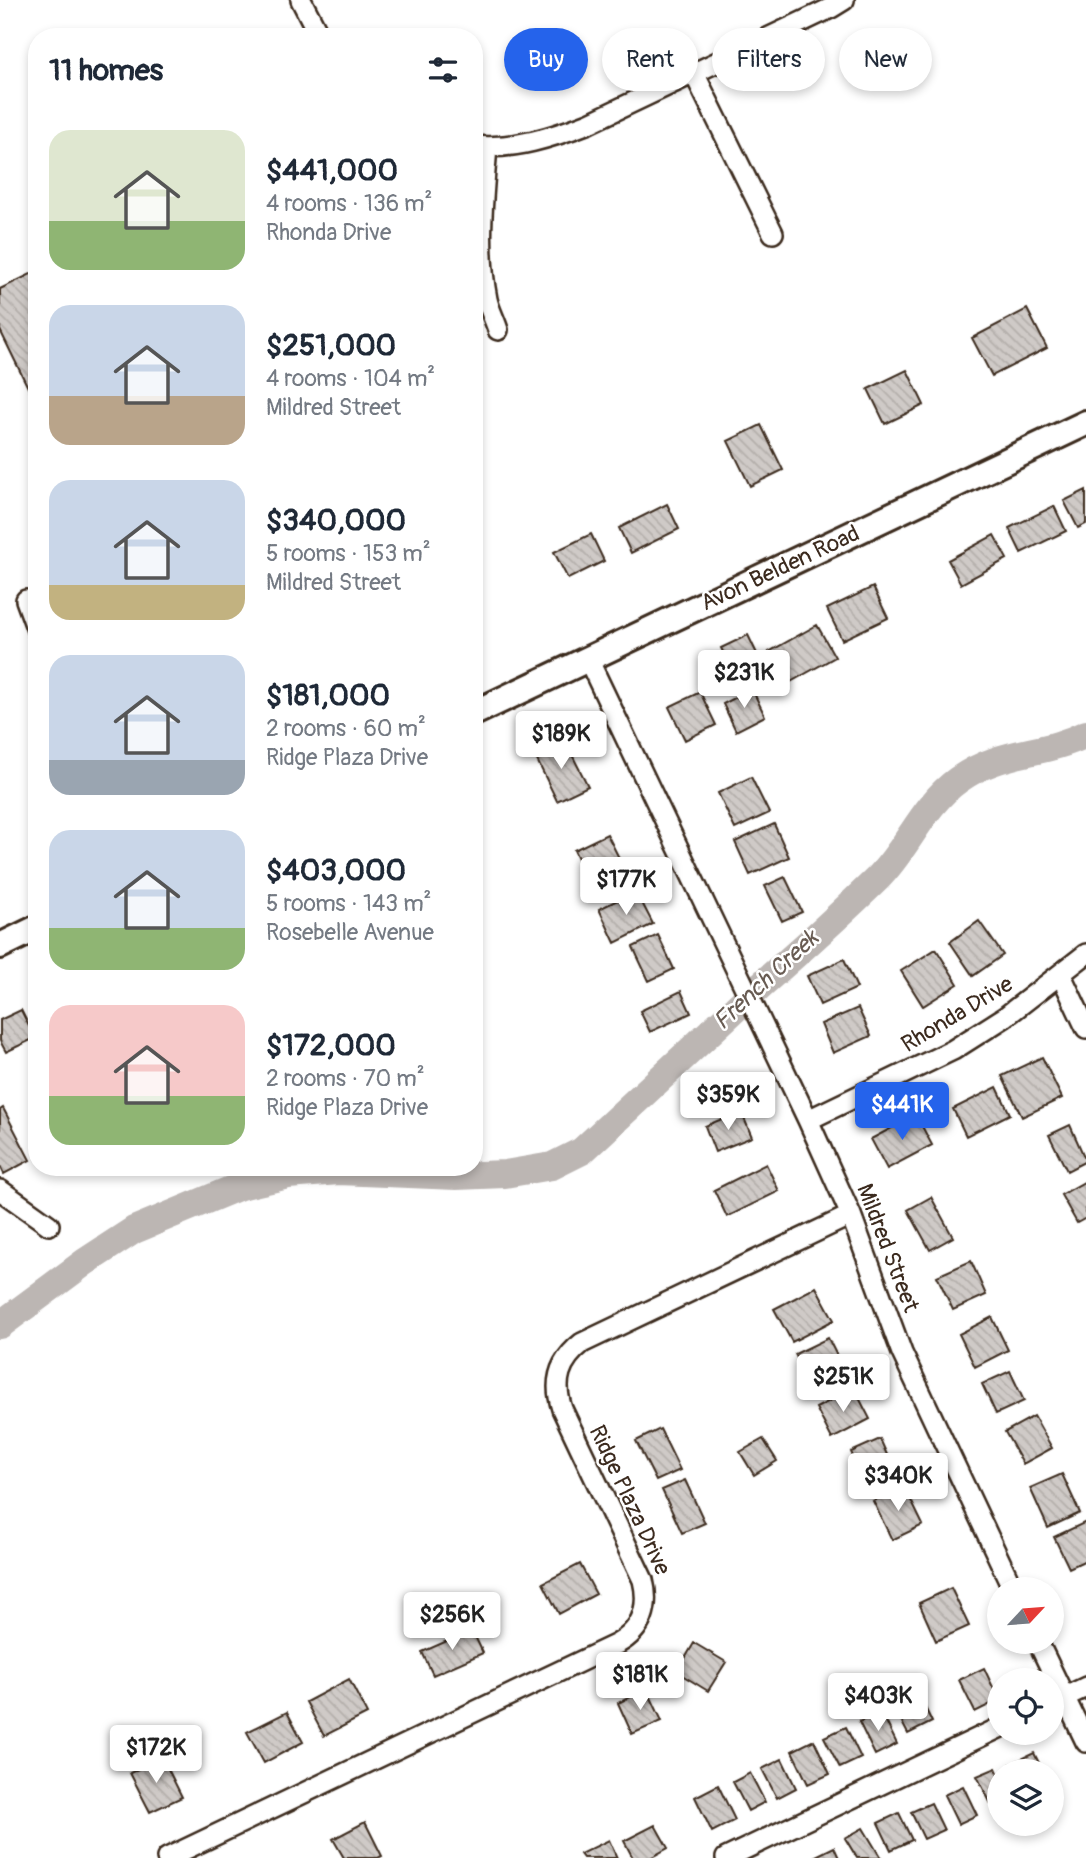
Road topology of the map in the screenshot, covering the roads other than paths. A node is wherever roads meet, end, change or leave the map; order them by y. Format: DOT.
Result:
graph roads {
  1 [pos="302,0"];
  2 [pos="845,0"];
  3 [pos="316,28"];
  4 [pos="698,71"];
  5 [pos="698,81"];
  6 [pos="655,91"];
  7 [pos="483,146"];
  8 [pos="773,233"];
  9 [pos="483,270"];
  10 [pos="498,330"];
  11 [pos="1086,423"];
  12 [pos="26,600"];
  13 [pos="28,605"];
  14 [pos="588,659"];
  15 [pos="483,709"];
  16 [pos="28,932"];
  17 [pos="0,946"];
  18 [pos="1086,954"];
  19 [pos="1061,975"];
  20 [pos="1086,1028"];
  21 [pos="808,1120"];
  22 [pos="0,1190"];
  23 [pos="851,1215"];
  24 [pos="49,1225"];
  25 [pos="1007,1577"];
  26 [pos="1086,1687"];
  27 [pos="1064,1697"];
  28 [pos="1064,1709"];
  29 [pos="987,1734"];
  30 [pos="1086,1742"];
  31 [pos="167,1858"];
  32 [pos="726,1858"];
  1 -- 3 [label="street"];
  2 -- 4 [label="street"];
  5 -- 8 [label="street"];
  6 -- 7 [label="street"];
  9 -- 10 [label="street"];
  11 -- 14 [label="main road, Avon Belden Road"];
  12 -- 13 [label="street"];
  14 -- 15 [label="main road, Avon Belden Road"];
  14 -- 21 [label="street, Mildred Street"];
  16 -- 17 [label="main road"];
  18 -- 19 [label="street, Rhonda Drive"];
  19 -- 20 [label="street"];
  19 -- 21 [label="street, Rhonda Drive"];
  21 -- 23 [label="street, Mildred Street"];
  22 -- 24 [label="street"];
  23 -- 25 [label="street, Mildred Street"];
  23 -- 31 [label="street, Ridge Plaza Drive"];
  26 -- 27 [label="street"];
  28 -- 30 [label="street"];
  29 -- 32 [label="street"];
}
